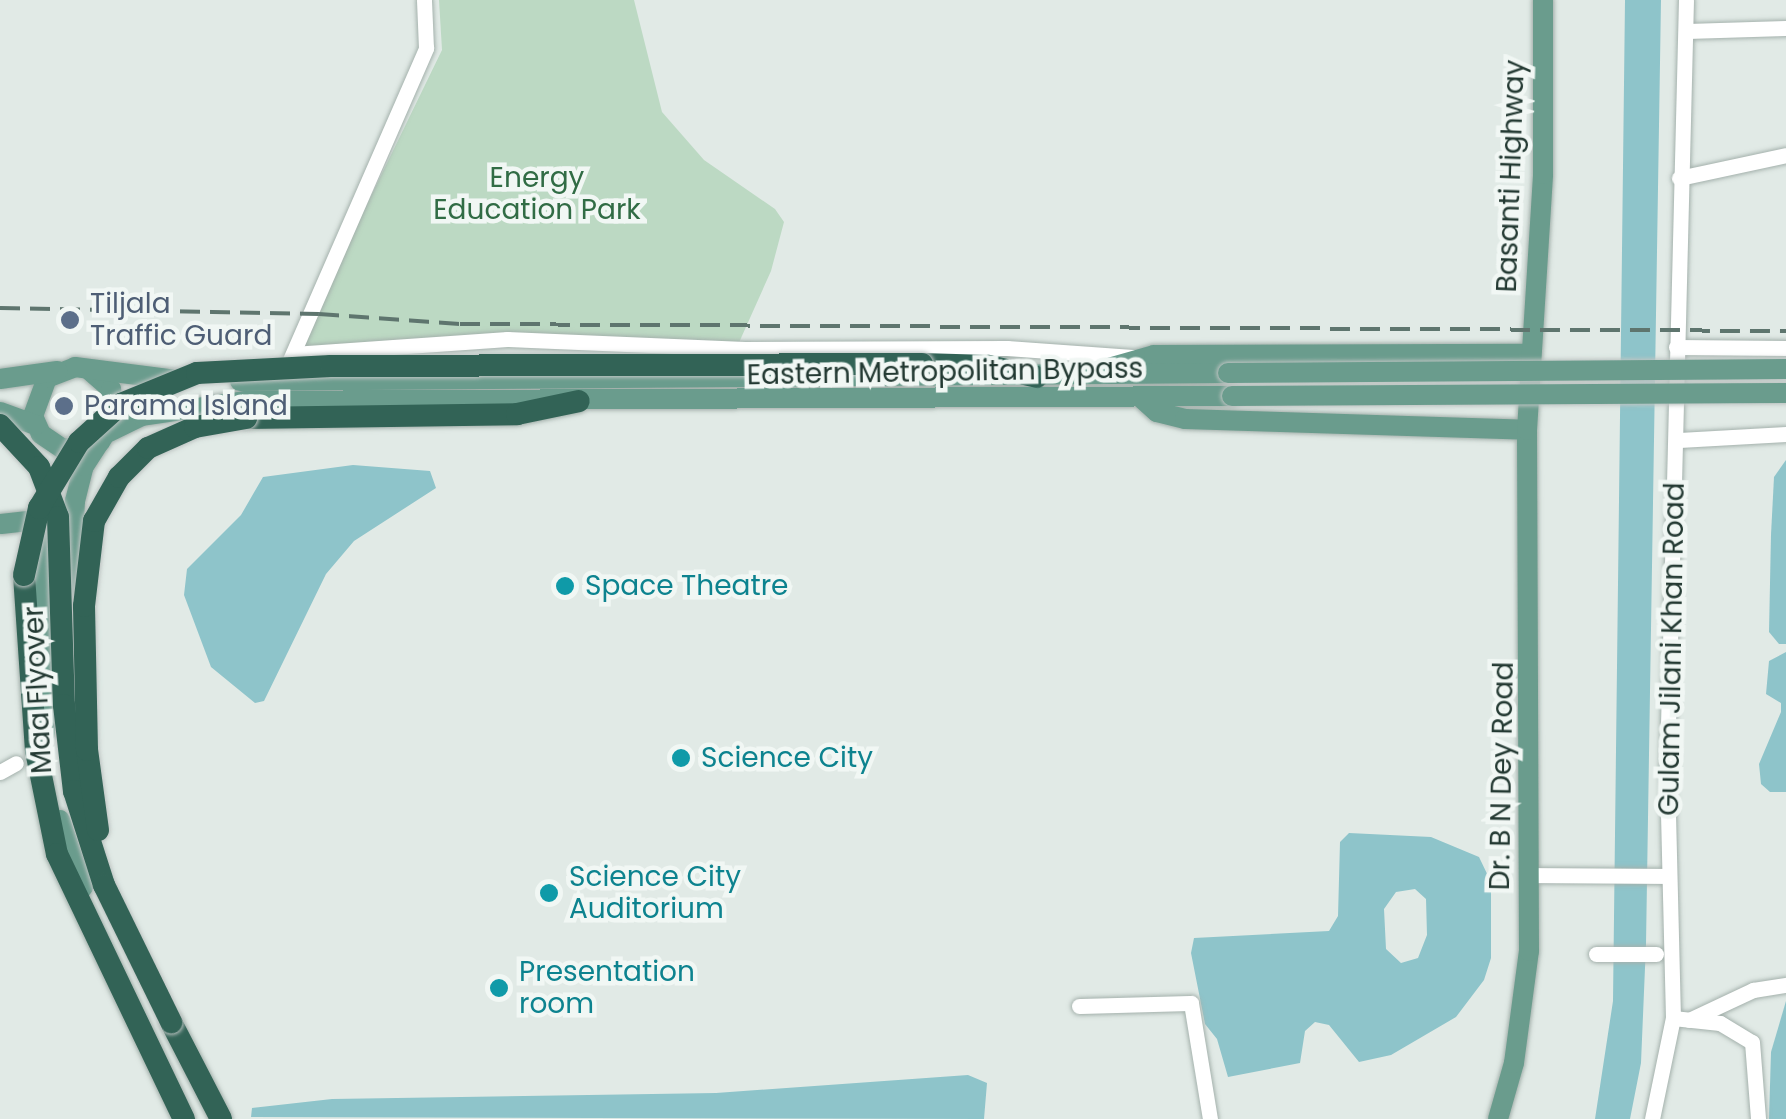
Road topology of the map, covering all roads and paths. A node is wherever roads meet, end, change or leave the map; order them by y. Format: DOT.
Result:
graph roads {
  1 [pos="424,0"];
  2 [pos="1543,0"];
  3 [pos="1686,0"];
  4 [pos="1786,28"];
  5 [pos="1686,31"];
  6 [pos="1786,155"];
  7 [pos="1679,178"];
  8 [pos="1676,347"];
  9 [pos="1786,348"];
  10 [pos="293,354"];
  11 [pos="1529,354"];
  12 [pos="1139,357"];
  13 [pos="1786,369"];
  14 [pos="60,370"];
  15 [pos="89,370"];
  16 [pos="1085,376"];
  17 [pos="1037,377"];
  18 [pos="0,378"];
  19 [pos="280,380"];
  20 [pos="1786,392"];
  21 [pos="1138,396"];
  22 [pos="579,402"];
  23 [pos="0,412"];
  24 [pos="0,425"];
  25 [pos="39,430"];
  26 [pos="1527,430"];
  27 [pos="1786,434"];
  28 [pos="105,437"];
  29 [pos="0,438"];
  30 [pos="1679,440"];
  31 [pos="46,519"];
  32 [pos="1,524"];
  33 [pos="0,763"];
  34 [pos="0,772"];
  35 [pos="1527,875"];
  36 [pos="1661,876"];
  37 [pos="124,927"];
  38 [pos="1596,954"];
  39 [pos="1656,954"];
  40 [pos="1786,984"];
  41 [pos="1078,1006"];
  42 [pos="1681,1019"];
  43 [pos="184,1119"];
  44 [pos="194,1119"];
  45 [pos="204,1119"];
  46 [pos="224,1119"];
  47 [pos="1210,1119"];
  48 [pos="1498,1119"];
  49 [pos="1652,1119"];
  50 [pos="1758,1119"];
  1 -- 10 [label="street"];
  2 -- 11 [label="main road, Basanti Highway"];
  3 -- 5 [label="street, Gulam Jilani Khan Road"];
  4 -- 5 [label="street"];
  5 -- 7 [label="street, Gulam Jilani Khan Road"];
  6 -- 7 [label="street"];
  7 -- 8 [label="street, Gulam Jilani Khan Road"];
  8 -- 9 [label="street"];
  8 -- 30 [label="street, Gulam Jilani Khan Road"];
  10 -- 12 [label="street"];
  10 -- 19 [label="street"];
  11 -- 12 [label="main road"];
  11 -- 26 [label="main road, Basanti Highway"];
  12 -- 16 [label="main road"];
  13 -- 16 [label="main road, bridge"];
  14 -- 15 [label="main road"];
  14 -- 18 [label="main road"];
  14 -- 25 [label="main road"];
  15 -- 19 [label="main road"];
  15 -- 28 [label="main road"];
  16 -- 17 [label="main road"];
  17 -- 19 [label="main road"];
  17 -- 43 [label="highway, bridge"];
  20 -- 21 [label="main road, Eastern Metropolitan Bypass, bridge"];
  21 -- 22 [label="main road, Eastern Metropolitan Bypass"];
  21 -- 26 [label="main road"];
  22 -- 28 [label="main road, Eastern Metropolitan Bypass"];
  22 -- 37 [label="highway, bridge"];
  23 -- 25 [label="main road"];
  24 -- 37 [label="highway, Maa Flyover, bridge"];
  25 -- 28 [label="main road"];
  25 -- 31 [label="main road"];
  26 -- 35 [label="main road, Dr. B N Dey Road"];
  27 -- 30 [label="street"];
  28 -- 46 [label="main road"];
  29 -- 45 [label="highway, Maa Flyover"];
  30 -- 36 [label="street, Gulam Jilani Khan Road"];
  31 -- 32 [label="main road"];
  31 -- 44 [label="main road"];
  33 -- 34 [label="street"];
  35 -- 36 [label="street"];
  35 -- 48 [label="main road, Dr. B N Dey Road"];
  36 -- 42 [label="street, Gulam Jilani Khan Road"];
  37 -- 46 [label="highway, Maa Flyover, bridge"];
  38 -- 39 [label="street"];
  40 -- 42 [label="street"];
  41 -- 47 [label="street"];
  42 -- 49 [label="street, Gulam Jilani Khan Road"];
  42 -- 50 [label="street"];
}
